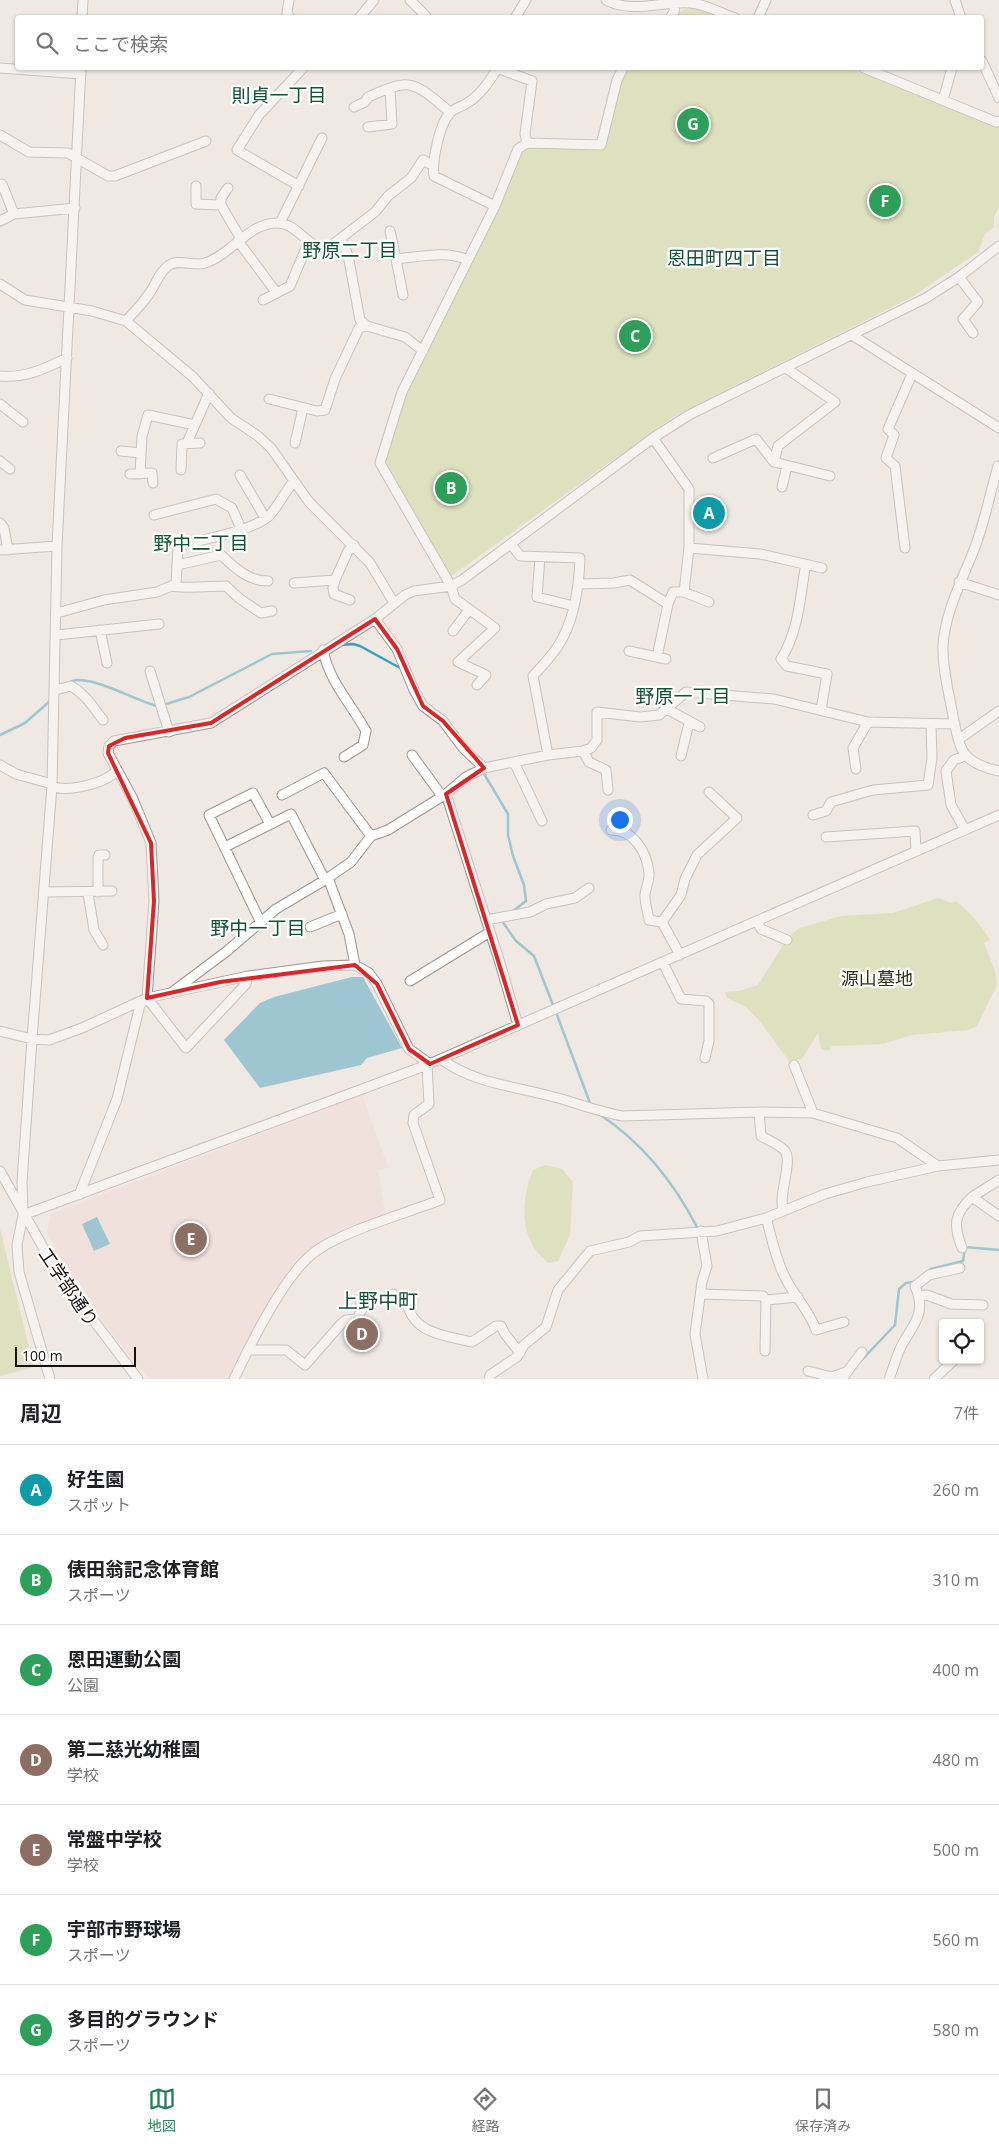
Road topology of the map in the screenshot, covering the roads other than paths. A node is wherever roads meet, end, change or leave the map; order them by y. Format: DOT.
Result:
graph roads {
  1 [pos="83,0"];
  2 [pos="289,0"];
  3 [pos="374,0"];
  4 [pos="410,0"];
  5 [pos="526,0"];
  6 [pos="606,0"];
  7 [pos="766,0"];
  8 [pos="955,0"];
  9 [pos="676,3"];
  10 [pos="82,15"];
  11 [pos="288,15"];
  12 [pos="362,15"];
  13 [pos="425,15"];
  14 [pos="517,15"];
  15 [pos="672,15"];
  16 [pos="727,15"];
  17 [pos="759,15"];
  18 [pos="960,15"];
  19 [pos="984,65"];
  20 [pos="0,68"];
  21 [pos="15,69"];
  22 [pos="54,70"];
  23 [pos="301,70"];
  24 [pos="496,70"];
  25 [pos="502,70"];
  26 [pos="622,70"];
  27 [pos="869,70"];
  28 [pos="951,70"];
  29 [pos="81,71"];
  30 [pos="390,89"];
  31 [pos="999,98"];
  32 [pos="943,100"];
  33 [pos="354,107"];
  34 [pos="450,112"];
  35 [pos="999,121"];
  36 [pos="368,126"];
  37 [pos="0,135"];
  38 [pos="322,138"];
  39 [pos="206,141"];
  40 [pos="527,142"];
  41 [pos="77,159"];
  42 [pos="432,165"];
  43 [pos="2,184"];
  44 [pos="196,186"];
  45 [pos="299,186"];
  46 [pos="228,188"];
  47 [pos="220,205"];
  48 [pos="495,206"];
  49 [pos="75,208"];
  50 [pos="14,214"];
  51 [pos="0,221"];
  52 [pos="280,223"];
  53 [pos="390,231"];
  54 [pos="341,239"];
  55 [pos="240,240"];
  56 [pos="309,241"];
  57 [pos="999,246"];
  58 [pos="396,259"];
  59 [pos="468,260"];
  60 [pos="959,277"];
  61 [pos="0,284"];
  62 [pos="276,292"];
  63 [pos="403,295"];
  64 [pos="263,300"];
  65 [pos="70,308"];
  66 [pos="126,321"];
  67 [pos="367,326"];
  68 [pos="973,333"];
  69 [pos="852,335"];
  70 [pos="423,351"];
  71 [pos="67,358"];
  72 [pos="786,368"];
  73 [pos="912,374"];
  74 [pos="0,376"];
  75 [pos="209,393"];
  76 [pos="269,400"];
  77 [pos="0,404"];
  78 [pos="303,408"];
  79 [pos="23,422"];
  80 [pos="194,425"];
  81 [pos="999,428"];
  82 [pos="653,438"];
  83 [pos="200,443"];
  84 [pos="295,443"];
  85 [pos="187,444"];
  86 [pos="121,451"];
  87 [pos="141,453"];
  88 [pos="712,458"];
  89 [pos="0,462"];
  90 [pos="774,462"];
  91 [pos="787,466"];
  92 [pos="998,466"];
  93 [pos="10,469"];
  94 [pos="181,470"];
  95 [pos="240,475"];
  96 [pos="830,476"];
  97 [pos="294,481"];
  98 [pos="153,482"];
  99 [pos="782,486"];
  100 [pos="154,514"];
  101 [pos="265,518"];
  102 [pos="0,523"];
  103 [pos="242,531"];
  104 [pos="510,544"];
  105 [pos="354,545"];
  106 [pos="57,546"];
  107 [pos="689,548"];
  108 [pos="905,548"];
  109 [pos="4,550"];
  110 [pos="540,557"];
  111 [pos="177,565"];
  112 [pos="822,568"];
  113 [pos="805,569"];
  114 [pos="335,580"];
  115 [pos="268,581"];
  116 [pos="959,582"];
  117 [pos="294,583"];
  118 [pos="579,584"];
  119 [pos="171,586"];
  120 [pos="451,586"];
  121 [pos="684,592"];
  122 [pos="999,595"];
  123 [pos="350,600"];
  124 [pos="708,602"];
  125 [pos="394,603"];
  126 [pos="668,604"];
  127 [pos="574,606"];
  128 [pos="469,610"];
  129 [pos="272,611"];
  130 [pos="57,613"];
  131 [pos="375,619"];
  132 [pos="156,628"];
  133 [pos="100,630"];
  134 [pos="453,631"];
  135 [pos="56,635"];
  136 [pos="323,650"];
  137 [pos="629,651"];
  138 [pos="106,664"];
  139 [pos="149,675"];
  140 [pos="478,685"];
  141 [pos="55,690"];
  142 [pos="667,709"];
  143 [pos="821,710"];
  144 [pos="999,711"];
  145 [pos="103,720"];
  146 [pos="868,722"];
  147 [pos="689,723"];
  148 [pos="955,724"];
  149 [pos="931,725"];
  150 [pos="700,727"];
  151 [pos="169,732"];
  152 [pos="959,739"];
  153 [pos="583,751"];
  154 [pos="412,755"];
  155 [pos="548,755"];
  156 [pos="681,756"];
  157 [pos="965,756"];
  158 [pos="344,757"];
  159 [pos="515,764"];
  160 [pos="0,765"];
  161 [pos="484,768"];
  162 [pos="856,769"];
  163 [pos="116,771"];
  164 [pos="999,771"];
  165 [pos="52,785"];
  166 [pos="608,790"];
  167 [pos="710,792"];
  168 [pos="282,795"];
  169 [pos="444,795"];
  170 [pos="813,814"];
  171 [pos="999,815"];
  172 [pos="542,822"];
  173 [pos="270,824"];
  174 [pos="611,830"];
  175 [pos="965,830"];
  176 [pos="371,836"];
  177 [pos="826,837"];
  178 [pos="225,847"];
  179 [pos="916,851"];
  180 [pos="99,853"];
  181 [pos="327,879"];
  182 [pos="589,888"];
  183 [pos="112,891"];
  184 [pos="45,892"];
  185 [pos="98,892"];
  186 [pos="88,893"];
  187 [pos="342,914"];
  188 [pos="486,920"];
  189 [pos="757,921"];
  190 [pos="261,922"];
  191 [pos="662,922"];
  192 [pos="310,927"];
  193 [pos="490,932"];
  194 [pos="787,940"];
  195 [pos="104,944"];
  196 [pos="680,955"];
  197 [pos="662,963"];
  198 [pos="355,965"];
  199 [pos="248,976"];
  200 [pos="410,981"];
  201 [pos="171,993"];
  202 [pos="147,998"];
  203 [pos="518,1025"];
  204 [pos="0,1031"];
  205 [pos="32,1040"];
  206 [pos="705,1058"];
  207 [pos="441,1059"];
  208 [pos="428,1065"];
  209 [pos="794,1065"];
  210 [pos="759,1112"];
  211 [pos="813,1113"];
  212 [pos="999,1160"];
  213 [pos="938,1166"];
  214 [pos="0,1171"];
  215 [pos="999,1180"];
  216 [pos="79,1195"];
  217 [pos="972,1197"];
  218 [pos="783,1210"];
  219 [pos="23,1215"];
  220 [pos="999,1216"];
  221 [pos="766,1218"];
  222 [pos="701,1231"];
  223 [pos="962,1248"];
  224 [pos="960,1268"];
  225 [pos="701,1294"];
  226 [pos="919,1296"];
  227 [pos="798,1297"];
  228 [pos="766,1300"];
  229 [pos="983,1304"];
  230 [pos="844,1322"];
  231 [pos="248,1350"];
  232 [pos="765,1350"];
  233 [pos="862,1352"];
  234 [pos="520,1353"];
  235 [pos="950,1364"];
  236 [pos="808,1371"];
  237 [pos="845,1376"];
  238 [pos="50,1379"];
  239 [pos="138,1379"];
  240 [pos="234,1379"];
  241 [pos="488,1379"];
  242 [pos="703,1379"];
  243 [pos="889,1379"];
  244 [pos="934,1379"];
  1 -- 10 [label="street"];
  2 -- 11 [label="street"];
  3 -- 12 [label="street"];
  4 -- 13 [label="street"];
  5 -- 14 [label="street"];
  6 -- 9 [label="street"];
  7 -- 17 [label="street"];
  8 -- 18 [label="street"];
  9 -- 15 [label="street"];
  9 -- 16 [label="street"];
  19 -- 31 [label="street"];
  20 -- 21 [label="street"];
  22 -- 29 [label="street"];
  23 -- 45 [label="street"];
  24 -- 34 [label="street"];
  25 -- 40 [label="street"];
  26 -- 40 [label="street"];
  27 -- 32 [label="street"];
  28 -- 32 [label="street"];
  29 -- 41 [label="street"];
  30 -- 33 [label="street"];
  30 -- 34 [label="street"];
  30 -- 36 [label="street"];
  32 -- 35 [label="street"];
  34 -- 42 [label="street"];
  37 -- 41 [label="street"];
  38 -- 45 [label="street"];
  39 -- 41 [label="street"];
  40 -- 48 [label="street"];
  41 -- 49 [label="street"];
  42 -- 48 [label="street"];
  42 -- 54 [label="street"];
  43 -- 50 [label="street"];
  44 -- 47 [label="street"];
  45 -- 52 [label="street"];
  46 -- 47 [label="street"];
  47 -- 55 [label="street"];
  48 -- 59 [label="street"];
  49 -- 50 [label="street"];
  49 -- 65 [label="street"];
  50 -- 51 [label="street"];
  52 -- 55 [label="street"];
  52 -- 56 [label="street"];
  53 -- 58 [label="street"];
  54 -- 56 [label="street"];
  54 -- 67 [label="street"];
  55 -- 62 [label="street"];
  55 -- 66 [label="street"];
  56 -- 62 [label="street"];
  57 -- 60 [label="street"];
  58 -- 59 [label="street"];
  58 -- 63 [label="street"];
  59 -- 70 [label="street"];
  60 -- 68 [label="street"];
  60 -- 69 [label="street"];
  61 -- 65 [label="street"];
  62 -- 64 [label="street"];
  65 -- 66 [label="street"];
  65 -- 71 [label="street"];
  66 -- 75 [label="street"];
  67 -- 70 [label="street"];
  67 -- 78 [label="street"];
  69 -- 72 [label="street"];
  69 -- 73 [label="street"];
  70 -- 120 [label="street"];
  71 -- 74 [label="street"];
  71 -- 106 [label="street"];
  72 -- 82 [label="street"];
  72 -- 90 [label="street"];
  73 -- 81 [label="street"];
  73 -- 108 [label="street"];
  75 -- 80 [label="street"];
  75 -- 97 [label="street"];
  76 -- 78 [label="street"];
  77 -- 79 [label="street"];
  78 -- 84 [label="street"];
  80 -- 85 [label="street"];
  80 -- 87 [label="street"];
  82 -- 104 [label="street"];
  82 -- 107 [label="street"];
  83 -- 85 [label="street"];
  85 -- 94 [label="street"];
  86 -- 87 [label="street"];
  87 -- 98 [label="street"];
  88 -- 90 [label="street"];
  89 -- 93 [label="street"];
  90 -- 91 [label="street"];
  91 -- 96 [label="street"];
  91 -- 99 [label="street"];
  92 -- 116 [label="street"];
  95 -- 101 [label="street"];
  97 -- 101 [label="street"];
  97 -- 105 [label="street"];
  100 -- 103 [label="street"];
  101 -- 103 [label="street"];
  102 -- 109 [label="street"];
  103 -- 111 [label="street"];
  104 -- 110 [label="street"];
  104 -- 120 [label="street"];
  105 -- 114 [label="street"];
  105 -- 125 [label="street"];
  106 -- 109 [label="street"];
  106 -- 130 [label="street"];
  107 -- 112 [label="street"];
  107 -- 121 [label="street"];
  110 -- 118 [label="street"];
  110 -- 127 [label="street"];
  111 -- 115 [label="street"];
  111 -- 119 [label="street"];
  113 -- 143 [label="street"];
  114 -- 117 [label="street"];
  114 -- 123 [label="street"];
  116 -- 122 [label="street"];
  116 -- 148 [label="street"];
  118 -- 126 [label="street"];
  118 -- 127 [label="street"];
  119 -- 129 [label="street"];
  119 -- 130 [label="street"];
  120 -- 125 [label="street"];
  120 -- 128 [label="street"];
  121 -- 124 [label="street"];
  121 -- 126 [label="street"];
  125 -- 131 [label="street"];
  126 -- 137 [label="street"];
  127 -- 155 [label="street"];
  128 -- 134 [label="street"];
  128 -- 140 [label="street"];
  130 -- 135 [label="street"];
  131 -- 136 [label="street"];
  131 -- 161 [label="street"];
  132 -- 133 [label="street"];
  133 -- 135 [label="street"];
  133 -- 138 [label="street"];
  135 -- 141 [label="street"];
  136 -- 151 [label="street"];
  136 -- 158 [label="street"];
  139 -- 151 [label="street"];
  141 -- 145 [label="street"];
  141 -- 165 [label="street"];
  142 -- 143 [label="street"];
  142 -- 147 [label="street"];
  142 -- 153 [label="street"];
  143 -- 146 [label="street"];
  144 -- 152 [label="street"];
  146 -- 149 [label="street"];
  146 -- 162 [label="street"];
  147 -- 150 [label="street"];
  147 -- 156 [label="street"];
  148 -- 149 [label="street"];
  148 -- 152 [label="street"];
  149 -- 170 [label="street"];
  151 -- 163 [label="street"];
  152 -- 157 [label="street"];
  153 -- 155 [label="street"];
  153 -- 166 [label="street"];
  154 -- 169 [label="street"];
  155 -- 159 [label="street"];
  157 -- 164 [label="street"];
  157 -- 175 [label="street"];
  159 -- 161 [label="street"];
  159 -- 172 [label="street"];
  160 -- 165 [label="street"];
  161 -- 169 [label="street"];
  163 -- 165 [label="street"];
  163 -- 202 [label="street"];
  165 -- 184 [label="street"];
  167 -- 191 [label="street"];
  168 -- 176 [label="street"];
  169 -- 176 [label="street"];
  169 -- 188 [label="street"];
  171 -- 175 [label="street"];
  173 -- 178 [label="street"];
  173 -- 178 [label="street"];
  173 -- 181 [label="street"];
  174 -- 191 [label="street"];
  175 -- 179 [label="street"];
  176 -- 181 [label="street"];
  177 -- 179 [label="street"];
  178 -- 190 [label="street"];
  179 -- 189 [label="street"];
  180 -- 185 [label="street"];
  181 -- 187 [label="street"];
  181 -- 190 [label="street"];
  182 -- 188 [label="street"];
  183 -- 185 [label="street"];
  184 -- 186 [label="street"];
  184 -- 205 [label="street"];
  185 -- 186 [label="street"];
  186 -- 195 [label="street"];
  187 -- 192 [label="street"];
  187 -- 198 [label="street"];
  188 -- 193 [label="street"];
  189 -- 194 [label="street"];
  189 -- 196 [label="street"];
  190 -- 201 [label="street"];
  191 -- 196 [label="street"];
  193 -- 200 [label="street"];
  193 -- 203 [label="street"];
  196 -- 197 [label="street"];
  197 -- 203 [label="street"];
  197 -- 206 [label="street"];
  198 -- 199 [label="street"];
  198 -- 208 [label="street"];
  199 -- 201 [label="street"];
  199 -- 202 [label="street"];
  201 -- 202 [label="street"];
  202 -- 205 [label="street"];
  202 -- 216 [label="street"];
  203 -- 207 [label="street"];
  204 -- 205 [label="street"];
  205 -- 219 [label="street"];
  207 -- 208 [label="street"];
  207 -- 210 [label="street"];
  208 -- 216 [label="street"];
  208 -- 231 [label="street"];
  209 -- 211 [label="street"];
  210 -- 211 [label="street"];
  210 -- 218 [label="street"];
  211 -- 213 [label="street"];
  212 -- 213 [label="street"];
  213 -- 218 [label="street"];
  214 -- 219 [label="street, 工学部通り"];
  215 -- 217 [label="street"];
  216 -- 219 [label="street"];
  217 -- 220 [label="street"];
  217 -- 223 [label="street"];
  218 -- 221 [label="street"];
  219 -- 238 [label="street"];
  219 -- 239 [label="street, 工学部通り"];
  221 -- 222 [label="street"];
  221 -- 227 [label="street"];
  222 -- 225 [label="street"];
  222 -- 234 [label="street"];
  224 -- 226 [label="street"];
  225 -- 228 [label="street"];
  225 -- 242 [label="street"];
  226 -- 229 [label="street"];
  226 -- 243 [label="street"];
  227 -- 228 [label="street"];
  227 -- 230 [label="street"];
  228 -- 232 [label="street"];
  231 -- 234 [label="street"];
  231 -- 240 [label="street"];
  233 -- 237 [label="street"];
  234 -- 241 [label="street"];
  235 -- 244 [label="street"];
  236 -- 237 [label="street"];
}
